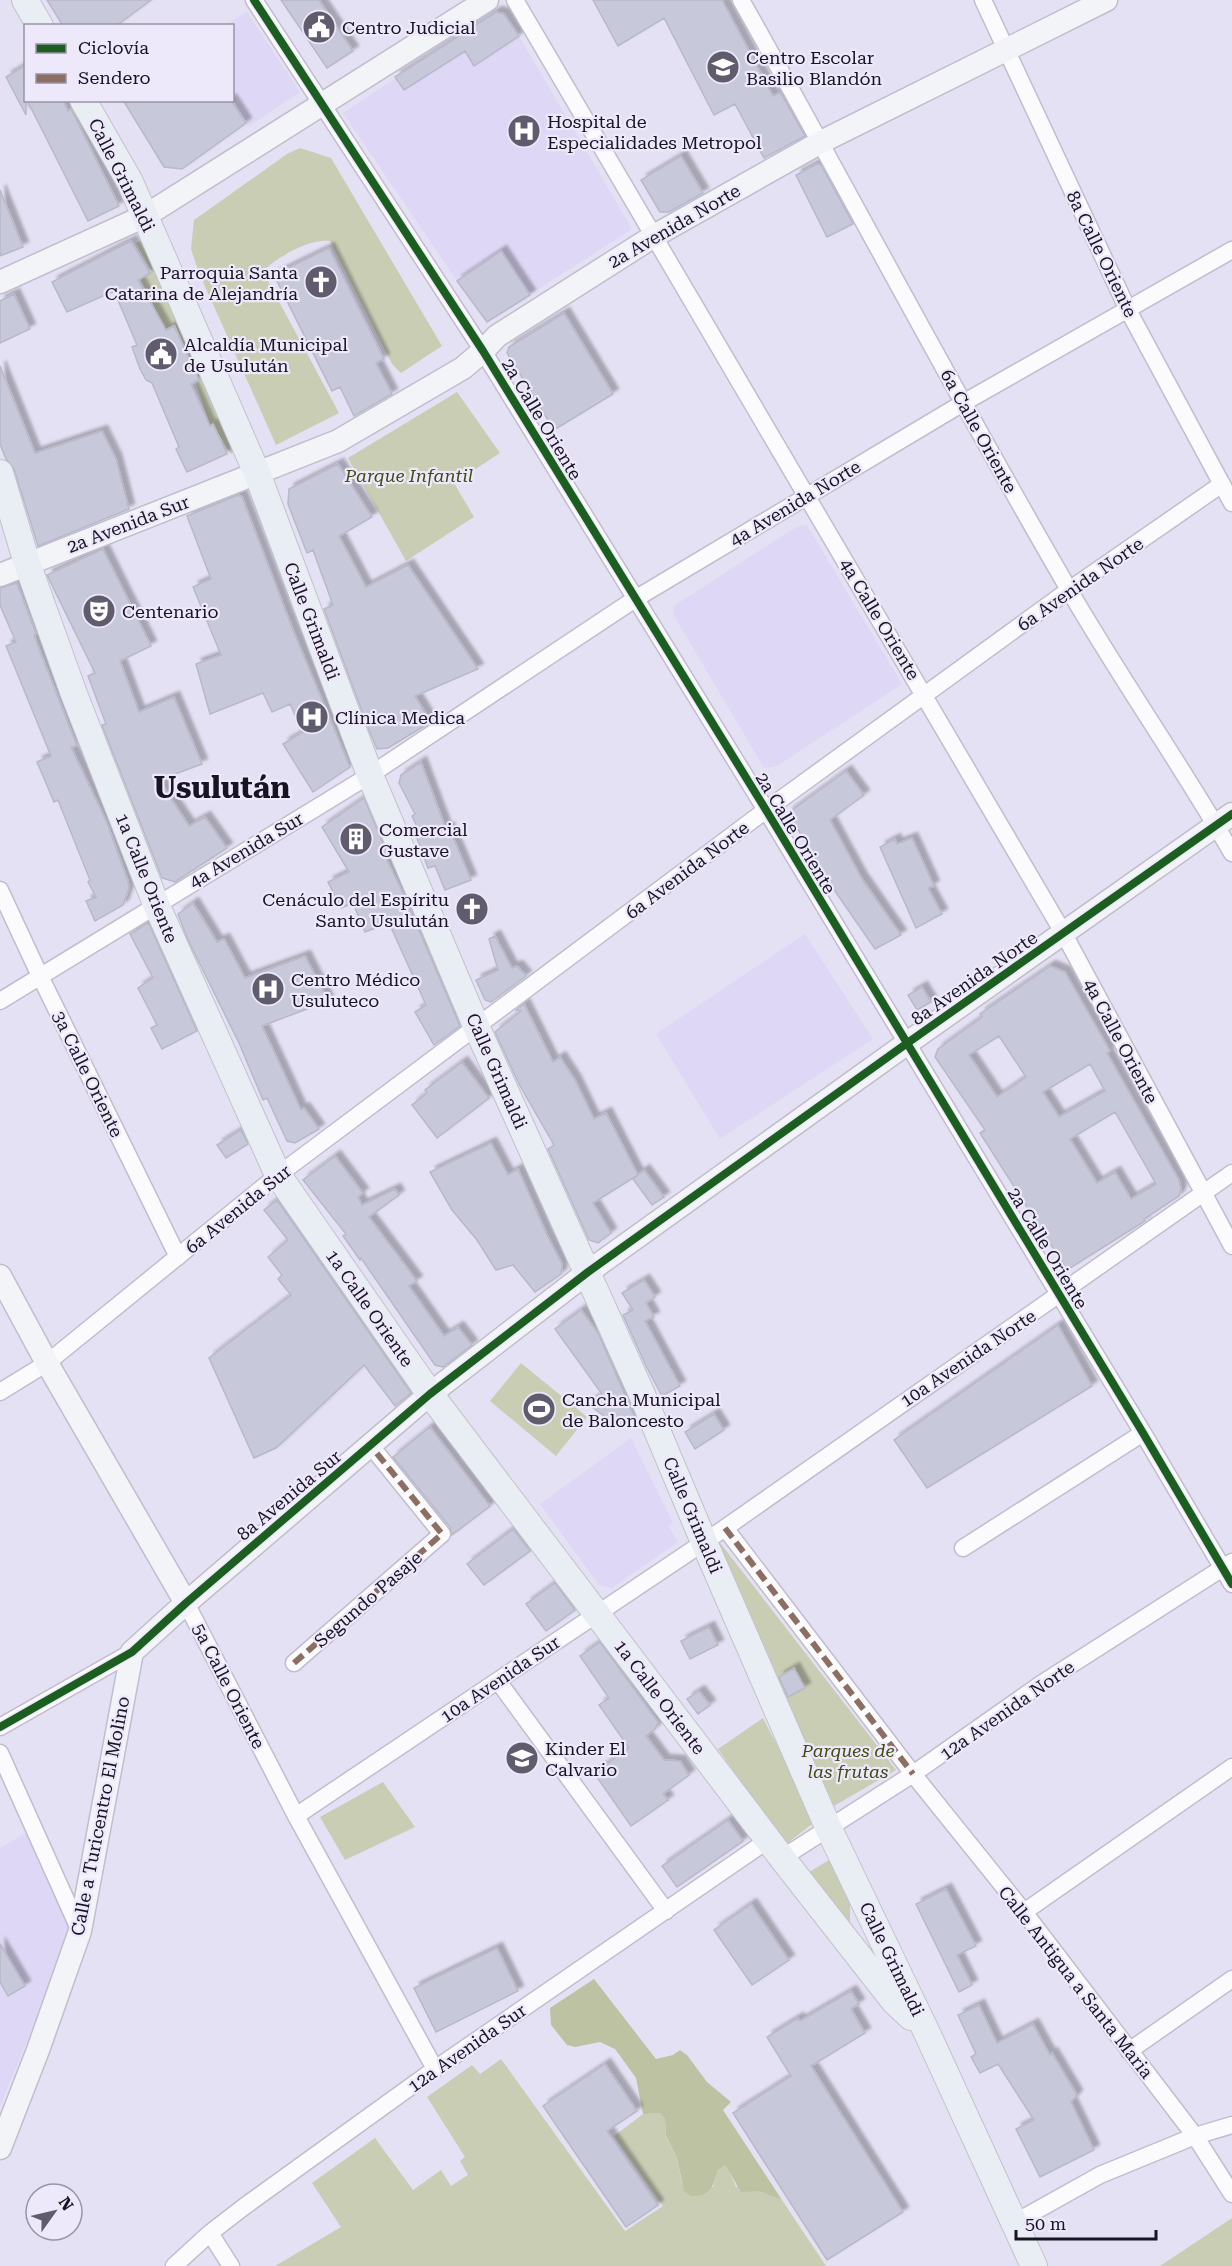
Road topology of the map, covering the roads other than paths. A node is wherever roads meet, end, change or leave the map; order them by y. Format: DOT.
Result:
graph roads {
  1 [pos="25,0"];
  2 [pos="254,0"];
  3 [pos="487,0"];
  4 [pos="515,0"];
  5 [pos="741,0"];
  6 [pos="983,0"];
  7 [pos="1106,0"];
  8 [pos="39,24"];
  9 [pos="1005,50"];
  10 [pos="84,102"];
  11 [pos="322,106"];
  12 [pos="821,142"];
  13 [pos="145,216"];
  14 [pos="654,236"];
  15 [pos="1232,250"];
  16 [pos="0,282"];
  17 [pos="1128,310"];
  18 [pos="483,351"];
  19 [pos="963,403"];
  20 [pos="0,473"];
  21 [pos="257,473"];
  22 [pos="1222,484"];
  23 [pos="807,496"];
  24 [pos="1232,502"];
  25 [pos="27,563"];
  26 [pos="0,575"];
  27 [pos="1069,590"];
  28 [pos="635,599"];
  29 [pos="924,695"];
  30 [pos="370,775"];
  31 [pos="765,810"];
  32 [pos="1224,820"];
  33 [pos="1232,853"];
  34 [pos="0,890"];
  35 [pos="156,904"];
  36 [pos="1064,934"];
  37 [pos="40,976"];
  38 [pos="0,1001"];
  39 [pos="477,1028"];
  40 [pos="906,1044"];
  41 [pos="1232,1173"];
  42 [pos="278,1175"];
  43 [pos="1202,1192"];
  44 [pos="1232,1246"];
  45 [pos="178,1257"];
  46 [pos="588,1272"];
  47 [pos="0,1275"];
  48 [pos="1060,1295"];
  49 [pos="47,1363"];
  50 [pos="0,1392"];
  51 [pos="430,1394"];
  52 [pos="1143,1433"];
  53 [pos="371,1446"];
  54 [pos="725,1528"];
  55 [pos="704,1542"];
  56 [pos="963,1548"];
  57 [pos="1227,1565"];
  58 [pos="1232,1584"];
  59 [pos="186,1603"];
  60 [pos="597,1613"];
  61 [pos="132,1652"];
  62 [pos="294,1663"];
  63 [pos="498,1681"];
  64 [pos="0,1726"];
  65 [pos="0,1753"];
  66 [pos="1232,1767"];
  67 [pos="914,1774"];
  68 [pos="296,1816"];
  69 [pos="828,1827"];
  70 [pos="775,1849"];
  71 [pos="666,1911"];
  72 [pos="1024,1912"];
  73 [pos="80,1931"];
  74 [pos="1232,1979"];
  75 [pos="928,2035"];
  76 [pos="1129,2050"];
  77 [pos="435,2069"];
  78 [pos="1232,2126"];
  79 [pos="1194,2136"];
  80 [pos="0,2148"];
  81 [pos="1232,2194"];
  82 [pos="1014,2223"];
  83 [pos="210,2233"];
  84 [pos="174,2266"];
  85 [pos="231,2266"];
  86 [pos="1034,2266"];
  1 -- 8 [label="main road"];
  2 -- 11 [label="street, 2a Calle Oriente"];
  3 -- 11 [label="street"];
  4 -- 14 [label="street, 4a Calle Oriente"];
  5 -- 12 [label="street, 6a Calle Oriente"];
  6 -- 9 [label="street, 8a Calle Oriente"];
  7 -- 9 [label="street, 2a Avenida Norte"];
  9 -- 12 [label="street, 2a Avenida Norte"];
  9 -- 17 [label="street, 8a Calle Oriente"];
  10 -- 13 [label="main road, Calle Grimaldi"];
  11 -- 13 [label="street"];
  11 -- 18 [label="street, 2a Calle Oriente"];
  12 -- 14 [label="street, 2a Avenida Norte"];
  12 -- 19 [label="street, 6a Calle Oriente"];
  13 -- 16 [label="street"];
  13 -- 21 [label="main road, Calle Grimaldi"];
  14 -- 18 [label="street, 2a Avenida Norte"];
  14 -- 23 [label="street, 4a Calle Oriente"];
  15 -- 17 [label="street, 4a Avenida Norte"];
  17 -- 19 [label="street, 4a Avenida Norte"];
  17 -- 22 [label="street, 8a Calle Oriente"];
  18 -- 21 [label="street, 2a Avenida Norte"];
  18 -- 28 [label="street, 2a Calle Oriente"];
  19 -- 23 [label="street, 4a Avenida Norte"];
  19 -- 27 [label="street, 6a Calle Oriente"];
  20 -- 25 [label="main road, 1a Calle Oriente"];
  21 -- 25 [label="street, 2a Avenida Sur"];
  21 -- 30 [label="main road, Calle Grimaldi"];
  22 -- 24 [label="street, 8a Calle Oriente"];
  22 -- 27 [label="street, 6a Avenida Norte"];
  23 -- 28 [label="street, 4a Avenida Norte"];
  23 -- 29 [label="street, 4a Calle Oriente"];
  25 -- 26 [label="street, 2a Avenida Sur"];
  25 -- 35 [label="main road, 1a Calle Oriente"];
  27 -- 29 [label="street, 6a Avenida Norte"];
  27 -- 32 [label="street, 6a Calle Oriente"];
  28 -- 30 [label="street, 4a Avenida Norte"];
  28 -- 31 [label="street, 2a Calle Oriente"];
  29 -- 31 [label="street, 6a Avenida Norte"];
  29 -- 36 [label="street, 4a Calle Oriente"];
  30 -- 35 [label="street, 4a Avenida Sur"];
  30 -- 39 [label="main road, Calle Grimaldi"];
  31 -- 39 [label="street, 6a Avenida Norte"];
  31 -- 40 [label="street, 2a Calle Oriente"];
  32 -- 33 [label="street, 6a Calle Oriente"];
  32 -- 36 [label="street, 8a Avenida Norte"];
  34 -- 37 [label="street, 3a Calle Oriente"];
  35 -- 37 [label="street, 4a Avenida Sur"];
  35 -- 42 [label="main road, 1a Calle Oriente"];
  36 -- 40 [label="street, 8a Avenida Norte"];
  36 -- 43 [label="street, 4a Calle Oriente"];
  37 -- 38 [label="street, 4a Avenida Sur"];
  37 -- 45 [label="street, 3a Calle Oriente"];
  39 -- 42 [label="street, 6a Avenida Sur"];
  39 -- 46 [label="main road, Calle Grimaldi"];
  40 -- 46 [label="street, 8a Avenida Norte"];
  40 -- 48 [label="street, 2a Calle Oriente"];
  41 -- 43 [label="street, 10a Avenida Norte"];
  42 -- 45 [label="street, 6a Avenida Sur"];
  42 -- 51 [label="main road, 1a Calle Oriente"];
  43 -- 44 [label="street, 4a Calle Oriente"];
  43 -- 48 [label="street, 10a Avenida Norte"];
  45 -- 49 [label="street, 6a Avenida Sur"];
  46 -- 51 [label="street, 8a Avenida Sur"];
  46 -- 55 [label="main road, Calle Grimaldi"];
  47 -- 49 [label="street, 5a Calle Oriente"];
  48 -- 52 [label="street, 2a Calle Oriente"];
  48 -- 54 [label="street, 10a Avenida Norte"];
  49 -- 50 [label="street, 6a Avenida Sur"];
  49 -- 59 [label="street, 5a Calle Oriente"];
  51 -- 53 [label="street, 8a Avenida Sur"];
  51 -- 60 [label="main road, 1a Calle Oriente"];
  52 -- 56 [label="street"];
  52 -- 57 [label="street, 2a Calle Oriente"];
  53 -- 59 [label="street, 8a Avenida Sur"];
  53 -- 62 [label="street, Segundo Pasaje"];
  54 -- 55 [label="street, 10a Avenida Norte"];
  54 -- 67 [label="street, Calle Antigua a Santa Maria"];
  55 -- 60 [label="street, 10a Avenida Sur"];
  55 -- 69 [label="main road, Calle Grimaldi"];
  57 -- 58 [label="street, 2a Calle Oriente"];
  57 -- 67 [label="street, 12a Avenida Norte"];
  59 -- 61 [label="street, 8a Avenida Sur"];
  59 -- 68 [label="street, 5a Calle Oriente"];
  60 -- 63 [label="street, 10a Avenida Sur"];
  60 -- 70 [label="main road, 1a Calle Oriente"];
  61 -- 64 [label="street, 8a Avenida Sur"];
  61 -- 73 [label="street, Calle a Turicentro El Molino"];
  63 -- 68 [label="street, 10a Avenida Sur"];
  63 -- 71 [label="street"];
  65 -- 73 [label="street"];
  66 -- 72 [label="street"];
  67 -- 69 [label="street, 12a Avenida Norte"];
  67 -- 72 [label="street, Calle Antigua a Santa Maria"];
  68 -- 77 [label="street, 5a Calle Oriente"];
  69 -- 70 [label="street, 12a Avenida Norte"];
  69 -- 75 [label="main road, Calle Grimaldi"];
  70 -- 71 [label="street, 12a Avenida Sur"];
  70 -- 75 [label="main road, 1a Calle Oriente"];
  71 -- 77 [label="street, 12a Avenida Sur"];
  72 -- 76 [label="street, Calle Antigua a Santa Maria"];
  73 -- 80 [label="street, Calle a Turicentro El Molino"];
  74 -- 76 [label="street"];
  75 -- 82 [label="main road, Calle Grimaldi"];
  76 -- 79 [label="street, Calle Antigua a Santa Maria"];
  77 -- 83 [label="street, 12a Avenida Sur"];
  78 -- 79 [label="street"];
  79 -- 81 [label="street, Calle Antigua a Santa Maria"];
  79 -- 82 [label="street"];
  82 -- 86 [label="main road, Calle Grimaldi"];
  83 -- 84 [label="street, 12a Avenida Sur"];
  83 -- 85 [label="street"];
}
